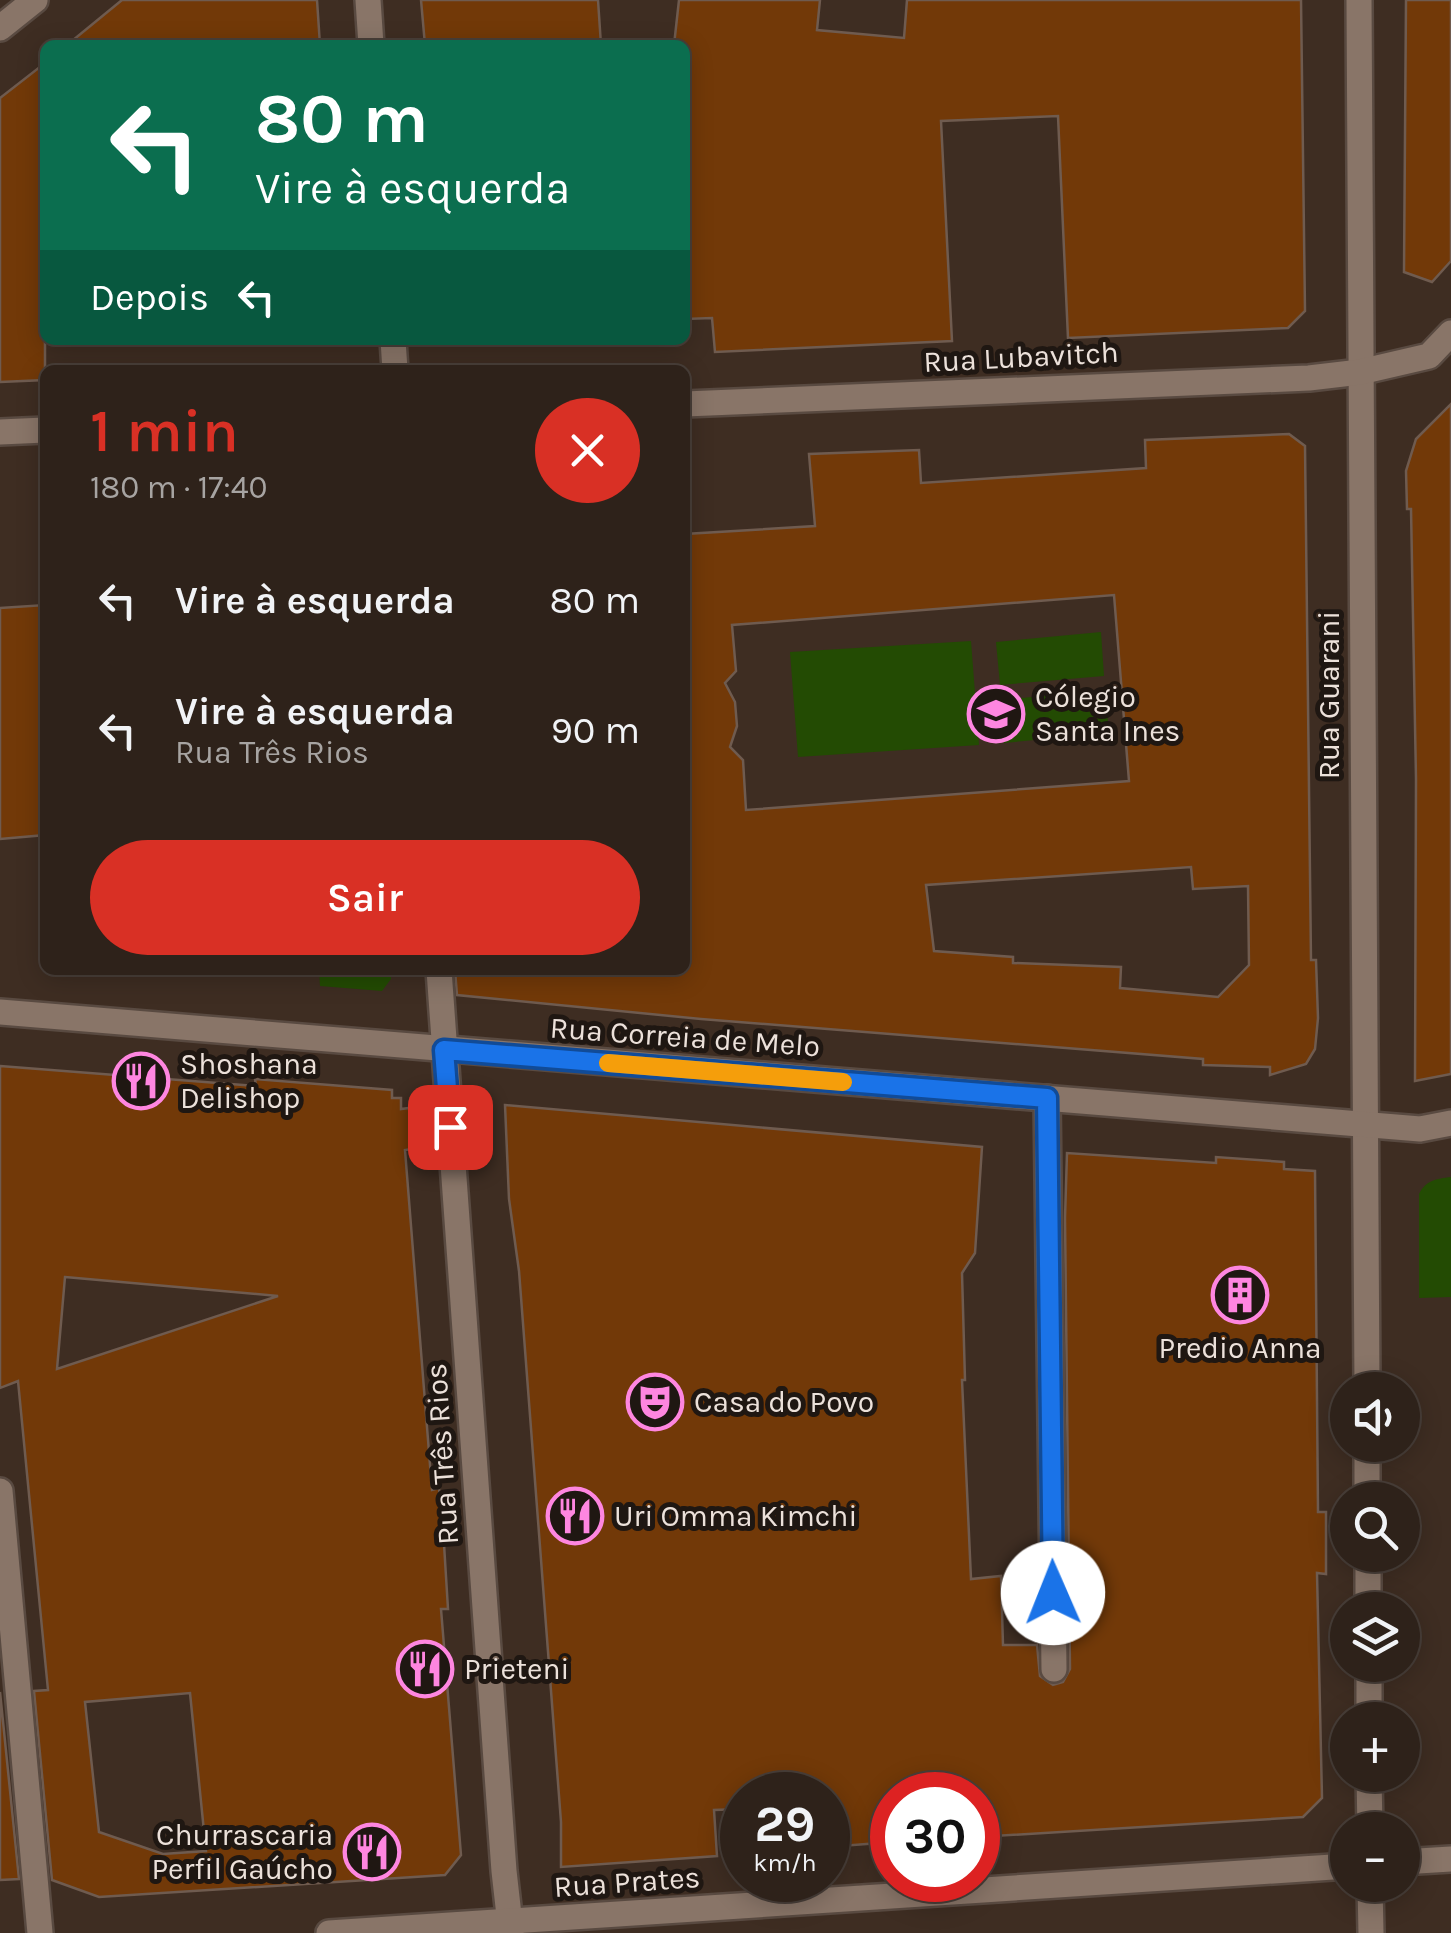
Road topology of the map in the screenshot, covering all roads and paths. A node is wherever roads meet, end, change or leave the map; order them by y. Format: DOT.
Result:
graph roads {
  1 [pos="35,0"];
  2 [pos="368,0"];
  3 [pos="1359,0"];
  4 [pos="0,28"];
  5 [pos="371,40"];
  6 [pos="1451,333"];
  7 [pos="1440,361"];
  8 [pos="1360,372"];
  9 [pos="690,404"];
  10 [pos="40,430"];
  11 [pos="0,432"];
  12 [pos="438,975"];
  13 [pos="0,1012"];
  14 [pos="444,1050"];
  15 [pos="1047,1098"];
  16 [pos="1364,1122"];
  17 [pos="1451,1123"];
  18 [pos="1366,1372"];
  19 [pos="0,1492"];
  20 [pos="1054,1669"];
  21 [pos="1451,1859"];
  22 [pos="1420,1861"];
  23 [pos="1330,1867"];
  24 [pos="1370,1902"];
  25 [pos="510,1927"];
  26 [pos="40,1933"];
  27 [pos="329,1933"];
  28 [pos="1370,1933"];
  1 -- 4 [label="street"];
  2 -- 5 [label="street"];
  3 -- 8 [label="street, Rua Guarani"];
  6 -- 7 [label="street"];
  7 -- 8 [label="street, Rua Lubavitch"];
  8 -- 9 [label="street, Rua Lubavitch"];
  8 -- 16 [label="street, Rua Guarani"];
  10 -- 11 [label="street"];
  12 -- 14 [label="street, Rua Três Rios"];
  13 -- 14 [label="street, Rua Correia de Melo"];
  14 -- 15 [label="street, Rua Correia de Melo"];
  14 -- 25 [label="street, Rua Três Rios"];
  15 -- 16 [label="street, Rua Correia de Melo"];
  15 -- 20 [label="street"];
  16 -- 17 [label="street, Rua Correia de Melo"];
  16 -- 18 [label="street, Rua Guarani"];
  19 -- 26 [label="street"];
  21 -- 22 [label="street"];
  23 -- 25 [label="street, Rua Prates"];
  24 -- 28 [label="street"];
  25 -- 27 [label="street, Rua Prates"];
}
